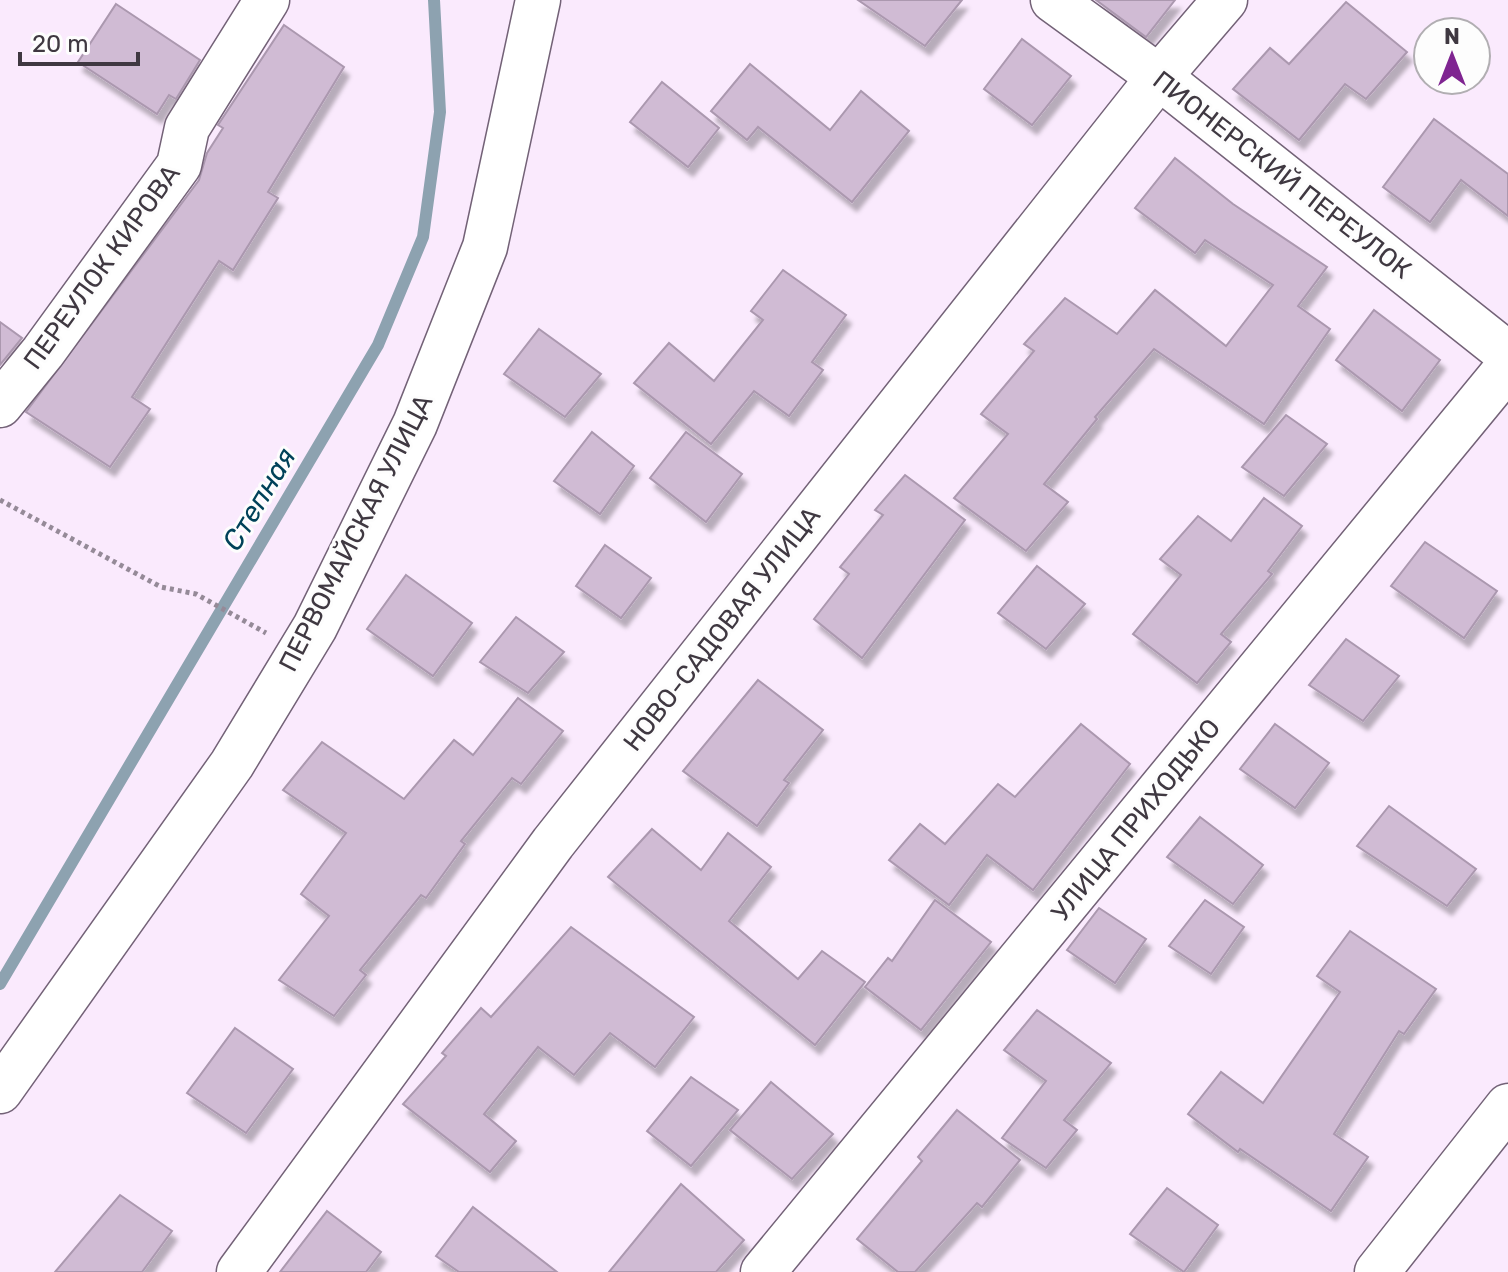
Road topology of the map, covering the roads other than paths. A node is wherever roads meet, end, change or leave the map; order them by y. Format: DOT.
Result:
graph roads {
  1 [pos="267,0"];
  2 [pos="538,0"];
  3 [pos="1053,0"];
  4 [pos="1225,0"];
  5 [pos="1159,77"];
  6 [pos="1508,354"];
  7 [pos="1508,367"];
  8 [pos="0,405"];
  9 [pos="0,1091"];
  10 [pos="1508,1106"];
  11 [pos="239,1272"];
  12 [pos="763,1272"];
  13 [pos="1377,1272"];
  1 -- 8 [label="street, ПЕРЕУЛОК КИРОВА"];
  2 -- 9 [label="street, ПЕРВОМАЙСКАЯ УЛИЦА"];
  3 -- 5 [label="street, ПИОНЕРСКИЙ ПЕРЕУЛОК"];
  4 -- 5 [label="street, НОВО-САДОВАЯ УЛИЦА"];
  5 -- 6 [label="street, ПИОНЕРСКИЙ ПЕРЕУЛОК"];
  5 -- 11 [label="street, НОВО-САДОВАЯ УЛИЦА"];
  7 -- 12 [label="street, УЛИЦА ПРИХОДЬКО"];
  10 -- 13 [label="street"];
}
